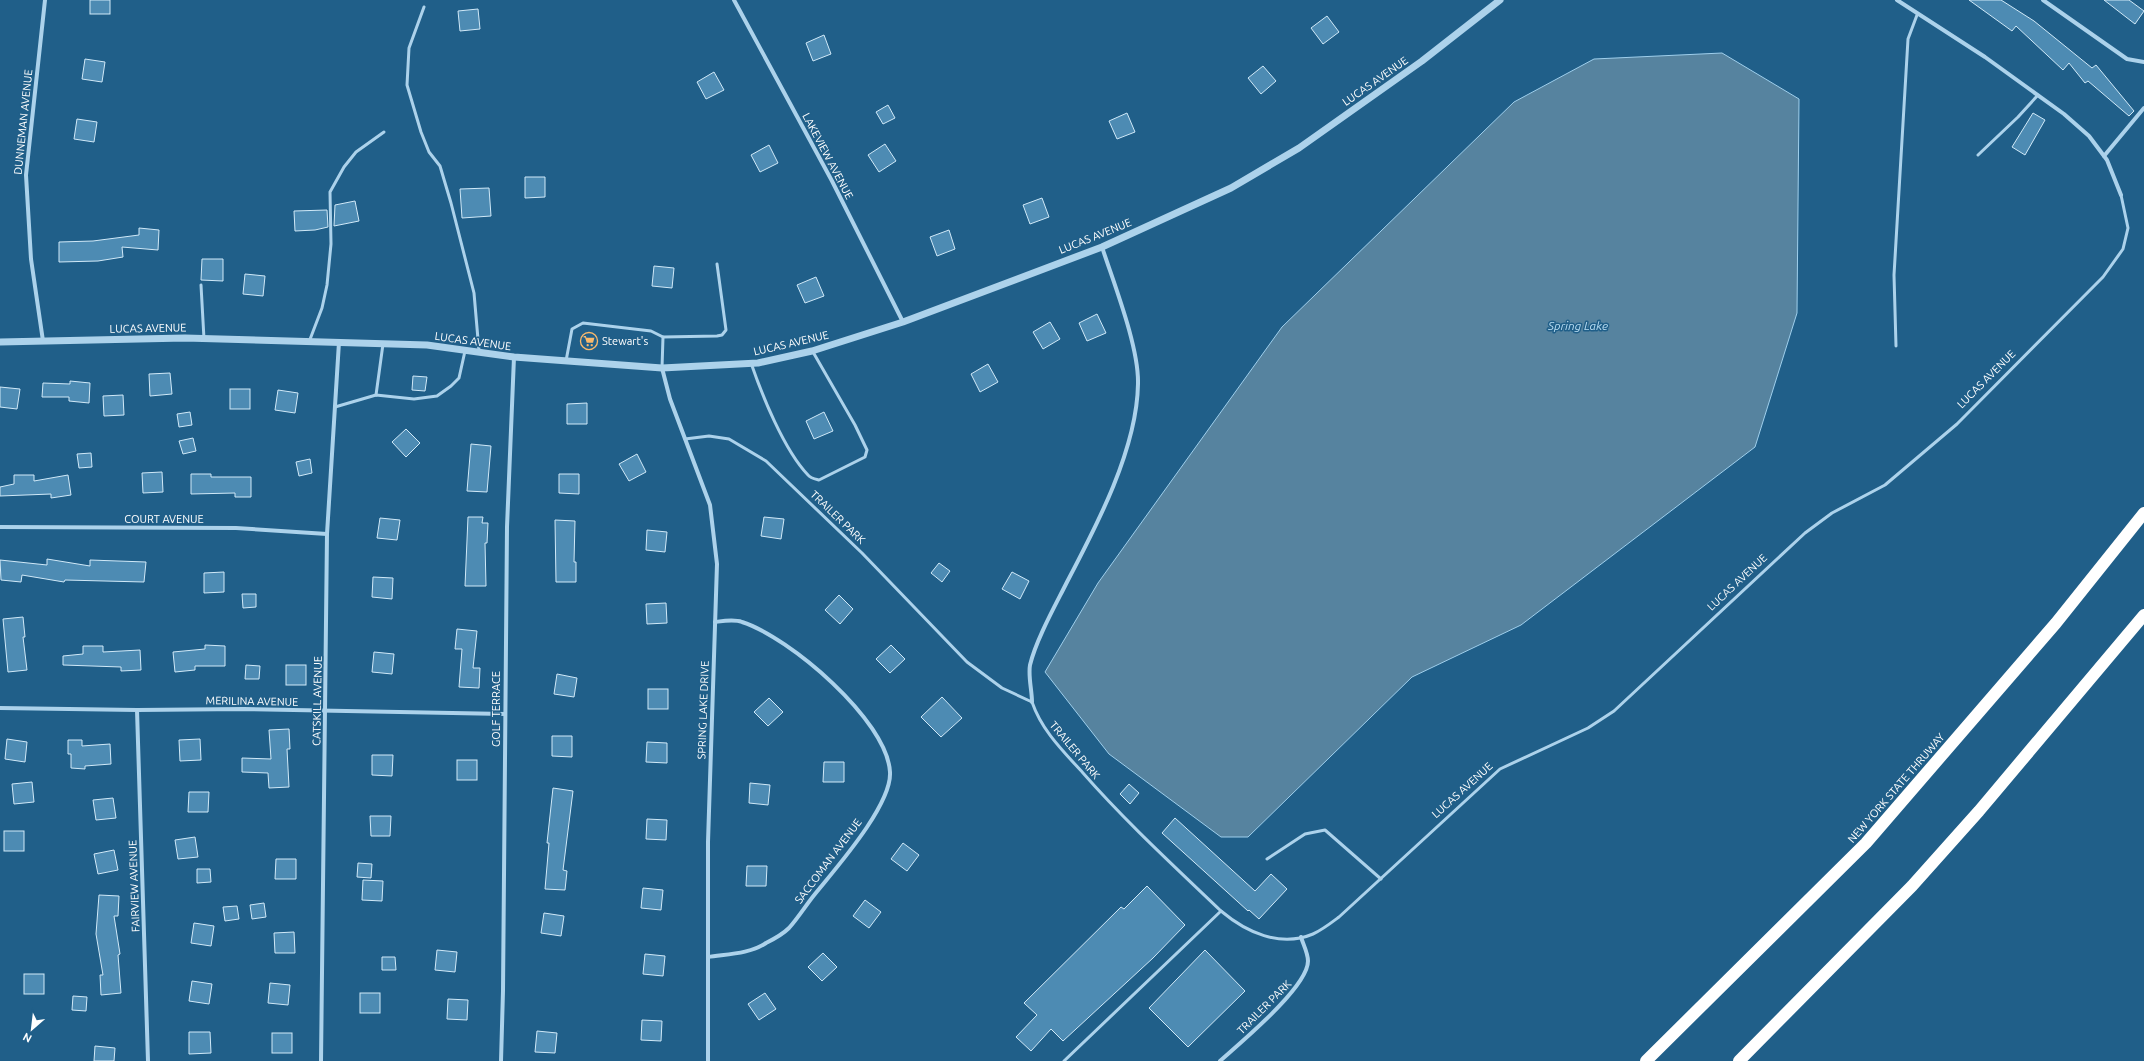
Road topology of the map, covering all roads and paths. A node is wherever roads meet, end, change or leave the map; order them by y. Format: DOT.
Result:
graph roads {
  1 [pos="45,0"];
  2 [pos="734,0"];
  3 [pos="1500,0"];
  4 [pos="1897,0"];
  5 [pos="2043,0"];
  6 [pos="424,7"];
  7 [pos="1917,15"];
  8 [pos="2144,62"];
  9 [pos="2038,95"];
  10 [pos="2144,108"];
  11 [pos="384,132"];
  12 [pos="1978,155"];
  13 [pos="2104,156"];
  14 [pos="2121,195"];
  15 [pos="1102,247"];
  16 [pos="717,264"];
  17 [pos="201,285"];
  18 [pos="903,322"];
  19 [pos="663,338"];
  20 [pos="204,339"];
  21 [pos="43,341"];
  22 [pos="0,342"];
  23 [pos="308,342"];
  24 [pos="339,342"];
  25 [pos="383,344"];
  26 [pos="1896,346"];
  27 [pos="465,351"];
  28 [pos="812,351"];
  29 [pos="479,353"];
  30 [pos="514,358"];
  31 [pos="566,361"];
  32 [pos="751,363"];
  33 [pos="662,368"];
  34 [pos="376,395"];
  35 [pos="335,407"];
  36 [pos="685,439"];
  37 [pos="2144,513"];
  38 [pos="0,527"];
  39 [pos="327,534"];
  40 [pos="2144,615"];
  41 [pos="715,622"];
  42 [pos="1032,702"];
  43 [pos="0,708"];
  44 [pos="137,710"];
  45 [pos="326,712"];
  46 [pos="504,714"];
  47 [pos="1267,859"];
  48 [pos="1380,879"];
  49 [pos="1221,911"];
  50 [pos="1300,937"];
  51 [pos="708,957"];
  52 [pos="148,1061"];
  53 [pos="321,1061"];
  54 [pos="501,1061"];
  55 [pos="708,1061"];
  56 [pos="1064,1061"];
  57 [pos="1220,1061"];
  58 [pos="1646,1061"];
  59 [pos="1739,1061"];
  1 -- 21 [label="street, DUNNEMAN AVENUE"];
  2 -- 18 [label="street, LAKEVIEW AVENUE"];
  3 -- 15 [label="street, LUCAS AVENUE"];
  4 -- 7 [label="street"];
  5 -- 8 [label="street"];
  6 -- 29 [label="lane"];
  7 -- 9 [label="street"];
  7 -- 26 [label="lane"];
  9 -- 12 [label="lane"];
  9 -- 13 [label="street"];
  10 -- 13 [label="street"];
  11 -- 23 [label="lane"];
  13 -- 14 [label="street"];
  14 -- 48 [label="lane, LUCAS AVENUE"];
  15 -- 18 [label="street, LUCAS AVENUE"];
  15 -- 42 [label="street"];
  16 -- 19 [label="lane"];
  17 -- 20 [label="lane"];
  18 -- 28 [label="street, LUCAS AVENUE"];
  19 -- 31 [label="lane"];
  19 -- 33 [label="lane"];
  20 -- 21 [label="street, LUCAS AVENUE"];
  20 -- 23 [label="street, LUCAS AVENUE"];
  21 -- 22 [label="street, LUCAS AVENUE"];
  23 -- 24 [label="street, LUCAS AVENUE"];
  24 -- 25 [label="street, LUCAS AVENUE"];
  24 -- 35 [label="street, CATSKILL AVENUE"];
  25 -- 27 [label="street, LUCAS AVENUE"];
  25 -- 34 [label="lane"];
  27 -- 29 [label="street, LUCAS AVENUE"];
  27 -- 34 [label="lane"];
  28 -- 32 [label="street, LUCAS AVENUE"];
  28 -- 32 [label="lane"];
  29 -- 30 [label="street, LUCAS AVENUE"];
  30 -- 31 [label="street, LUCAS AVENUE"];
  30 -- 46 [label="street, GOLF TERRACE"];
  31 -- 33 [label="street, LUCAS AVENUE"];
  32 -- 33 [label="street, LUCAS AVENUE"];
  33 -- 36 [label="street, SPRING LAKE DRIVE"];
  34 -- 35 [label="lane"];
  35 -- 39 [label="street, CATSKILL AVENUE"];
  36 -- 41 [label="street, SPRING LAKE DRIVE"];
  36 -- 42 [label="lane, TRAILER PARK"];
  37 -- 58 [label="highway, NEW YORK STATE THRUWAY"];
  38 -- 39 [label="street, COURT AVENUE"];
  39 -- 45 [label="street, CATSKILL AVENUE"];
  40 -- 59 [label="highway"];
  41 -- 51 [label="street, SPRING LAKE DRIVE"];
  41 -- 51 [label="street, SACCOMAN AVENUE"];
  42 -- 49 [label="lane, TRAILER PARK"];
  43 -- 44 [label="street, MERILINA AVENUE"];
  44 -- 45 [label="street, MERILINA AVENUE"];
  44 -- 52 [label="street, FAIRVIEW AVENUE"];
  45 -- 46 [label="street, MERILINA AVENUE"];
  45 -- 53 [label="street, CATSKILL AVENUE"];
  46 -- 54 [label="street, GOLF TERRACE"];
  47 -- 48 [label="lane"];
  48 -- 50 [label="lane, LUCAS AVENUE"];
  49 -- 50 [label="lane, TRAILER PARK"];
  49 -- 56 [label="lane"];
  50 -- 57 [label="street, TRAILER PARK"];
  51 -- 55 [label="street, SPRING LAKE DRIVE"];
}
